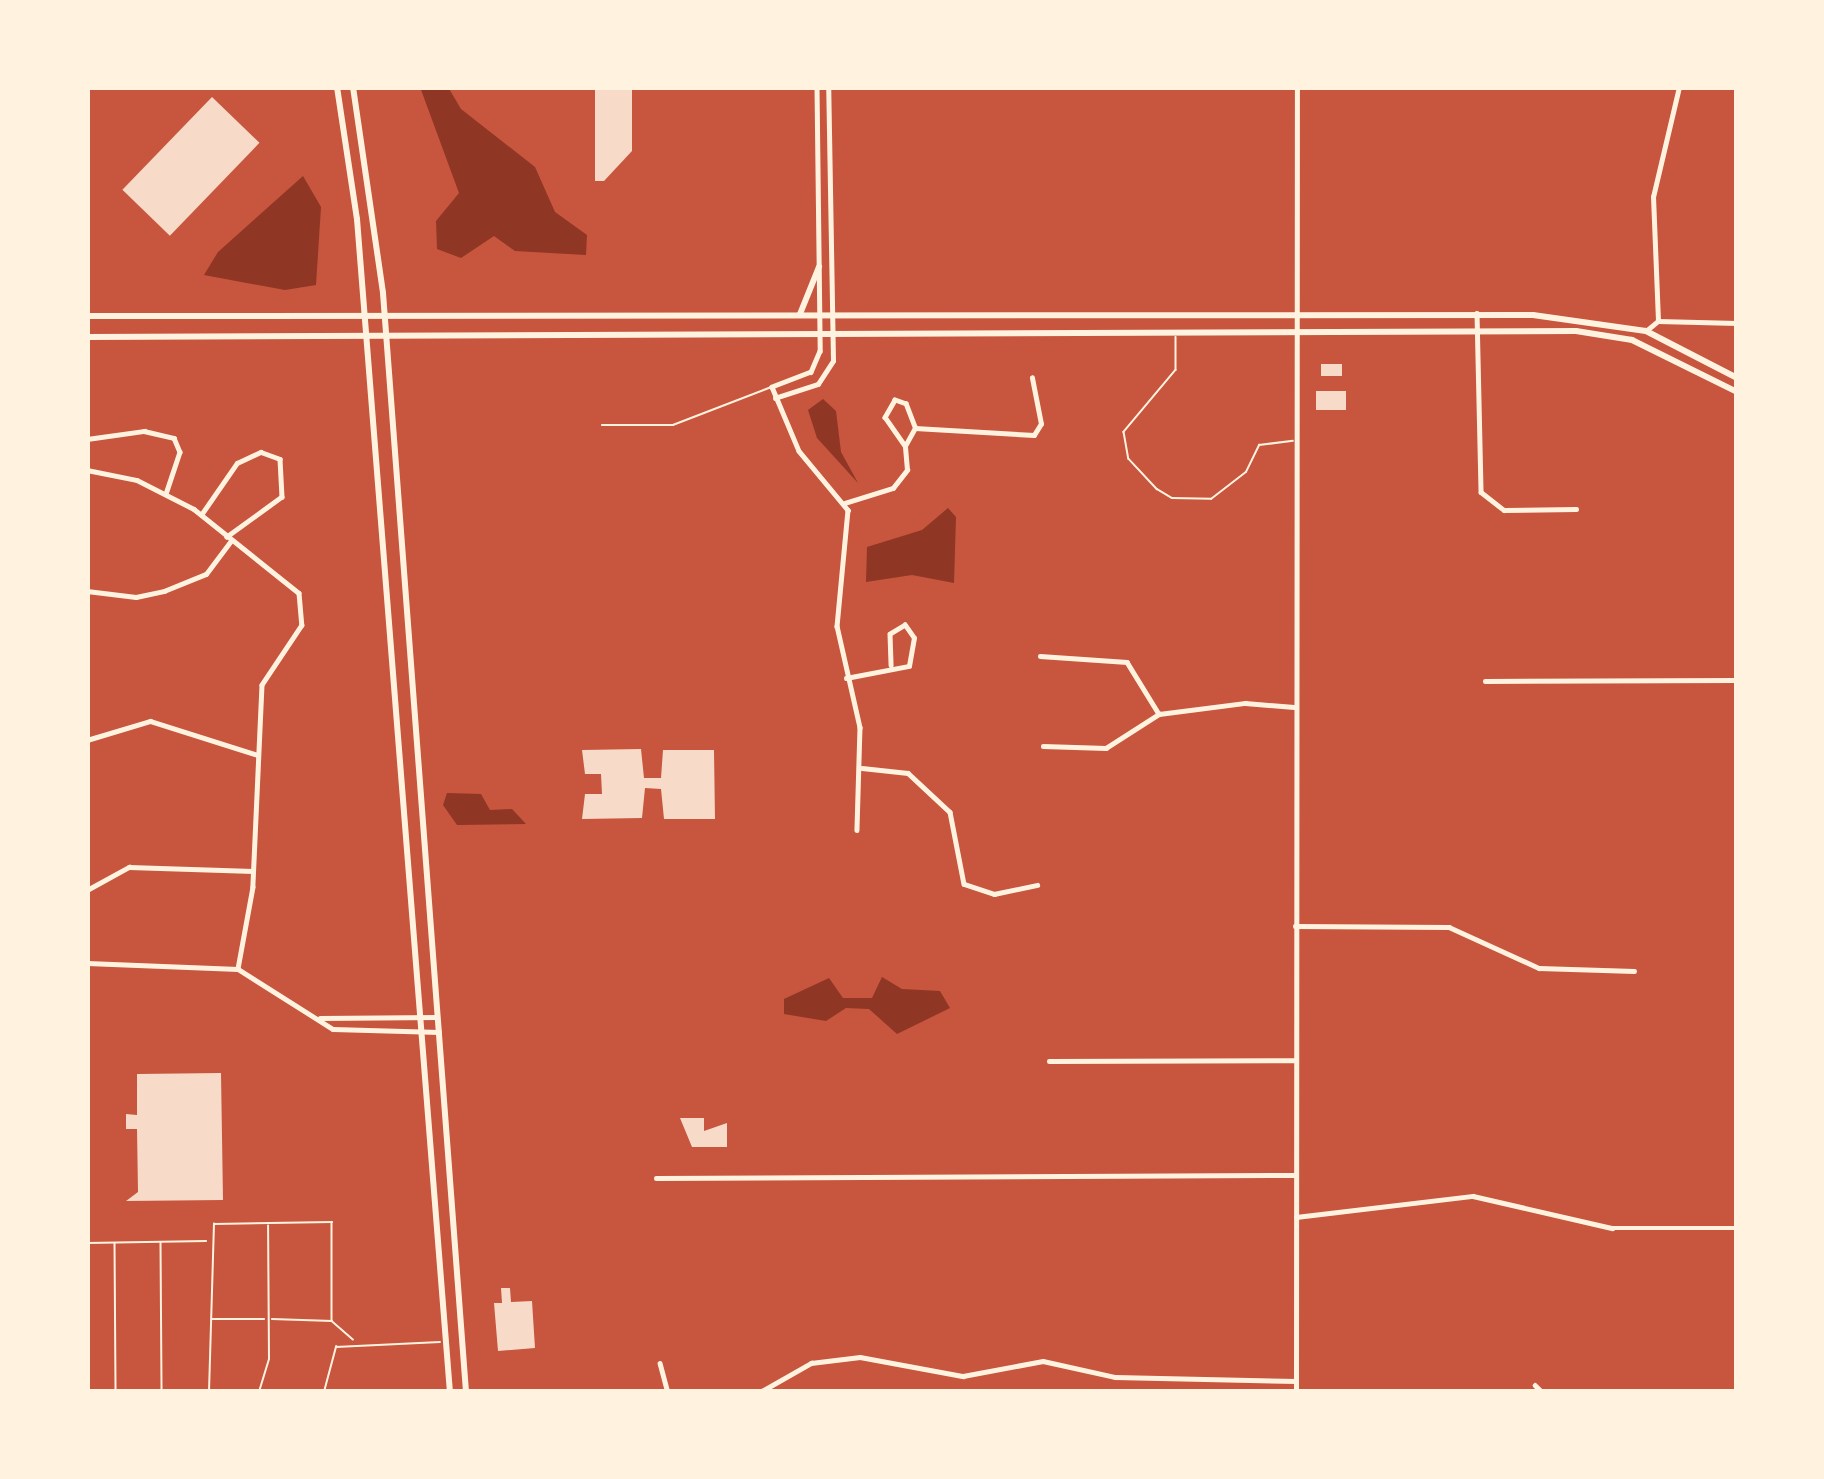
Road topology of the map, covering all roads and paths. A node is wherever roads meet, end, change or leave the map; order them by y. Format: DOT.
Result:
graph roads {
  1 [pos="338,87"];
  2 [pos="352,87"];
  3 [pos="817,87"];
  4 [pos="828,87"];
  5 [pos="1297,87"];
  6 [pos="1679,87"];
  7 [pos="819,267"];
  8 [pos="1477,313"];
  9 [pos="87,316"];
  10 [pos="799,316"];
  11 [pos="820,316"];
  12 [pos="834,316"];
  13 [pos="1292,316"];
  14 [pos="363,317"];
  15 [pos="385,317"];
  16 [pos="1658,321"];
  17 [pos="1737,323"];
  18 [pos="1478,329"];
  19 [pos="1646,331"];
  20 [pos="820,333"];
  21 [pos="835,333"];
  22 [pos="1176,333"];
  23 [pos="365,334"];
  24 [pos="386,334"];
  25 [pos="1292,334"];
  26 [pos="87,337"];
  27 [pos="1737,377"];
  28 [pos="1032,379"];
  29 [pos="772,387"];
  30 [pos="1737,392"];
  31 [pos="775,398"];
  32 [pos="602,425"];
  33 [pos="915,428"];
  34 [pos="87,439"];
  35 [pos="1293,441"];
  36 [pos="905,446"];
  37 [pos="87,470"];
  38 [pos="166,494"];
  39 [pos="845,503"];
  40 [pos="1576,508"];
  41 [pos="201,515"];
  42 [pos="228,540"];
  43 [pos="87,591"];
  44 [pos="1040,656"];
  45 [pos="891,665"];
  46 [pos="846,678"];
  47 [pos="1737,680"];
  48 [pos="1485,681"];
  49 [pos="1294,707"];
  50 [pos="1159,714"];
  51 [pos="87,740"];
  52 [pos="1043,746"];
  53 [pos="258,755"];
  54 [pos="862,767"];
  55 [pos="857,830"];
  56 [pos="253,871"];
  57 [pos="1036,885"];
  58 [pos="87,890"];
  59 [pos="1295,926"];
  60 [pos="87,963"];
  61 [pos="238,968"];
  62 [pos="1634,971"];
  63 [pos="314,1017"];
  64 [pos="437,1017"];
  65 [pos="422,1018"];
  66 [pos="439,1032"];
  67 [pos="422,1033"];
  68 [pos="1295,1060"];
  69 [pos="1049,1061"];
  70 [pos="1295,1175"];
  71 [pos="656,1178"];
  72 [pos="1296,1217"];
  73 [pos="268,1222"];
  74 [pos="453,1226"];
  75 [pos="437,1228"];
  76 [pos="1737,1228"];
  77 [pos="210,1241"];
  78 [pos="115,1243"];
  79 [pos="161,1243"];
  80 [pos="87,1244"];
  81 [pos="210,1319"];
  82 [pos="269,1319"];
  83 [pos="332,1321"];
  84 [pos="356,1342"];
  85 [pos="446,1342"];
  86 [pos="461,1342"];
  87 [pos="660,1363"];
  88 [pos="1296,1381"];
  89 [pos="1535,1385"];
  90 [pos="116,1392"];
  91 [pos="162,1392"];
  92 [pos="209,1392"];
  93 [pos="259,1392"];
  94 [pos="324,1392"];
  95 [pos="449,1392"];
  96 [pos="466,1392"];
  97 [pos="668,1392"];
  98 [pos="760,1392"];
  99 [pos="1297,1392"];
  100 [pos="1542,1392"];
  1 -- 14 [label="main road"];
  2 -- 15 [label="main road"];
  3 -- 7 [label="street"];
  4 -- 12 [label="street"];
  5 -- 13 [label="street"];
  6 -- 16 [label="street"];
  7 -- 10 [label="main road"];
  7 -- 11 [label="street"];
  8 -- 13 [label="main road"];
  8 -- 18 [label="street"];
  8 -- 19 [label="main road"];
  9 -- 14 [label="main road"];
  10 -- 11 [label="main road"];
  10 -- 15 [label="main road"];
  11 -- 12 [label="main road"];
  11 -- 20 [label="street"];
  12 -- 13 [label="main road"];
  12 -- 21 [label="street"];
  13 -- 25 [label="street"];
  14 -- 15 [label="main road"];
  14 -- 23 [label="main road"];
  15 -- 24 [label="main road"];
  16 -- 17 [label="street"];
  16 -- 19 [label="street"];
  18 -- 25 [label="main road"];
  18 -- 30 [label="main road"];
  18 -- 40 [label="street"];
  19 -- 27 [label="main road"];
  20 -- 21 [label="main road"];
  20 -- 24 [label="main road"];
  20 -- 29 [label="street"];
  21 -- 22 [label="main road"];
  21 -- 31 [label="street"];
  22 -- 25 [label="main road"];
  22 -- 35 [label="lane"];
  23 -- 24 [label="main road"];
  23 -- 26 [label="main road"];
  23 -- 65 [label="main road"];
  24 -- 64 [label="main road"];
  25 -- 35 [label="street"];
  28 -- 33 [label="street"];
  29 -- 31 [label="street"];
  29 -- 32 [label="lane"];
  31 -- 39 [label="street"];
  33 -- 36 [label="street"];
  33 -- 36 [label="street"];
  34 -- 38 [label="street"];
  35 -- 49 [label="street"];
  36 -- 39 [label="street"];
  37 -- 38 [label="street"];
  38 -- 41 [label="street"];
  39 -- 46 [label="street"];
  41 -- 42 [label="street"];
  41 -- 42 [label="street"];
  42 -- 43 [label="street"];
  42 -- 53 [label="street"];
  44 -- 50 [label="street"];
  45 -- 45 [label="street"];
  45 -- 46 [label="street"];
  46 -- 54 [label="street"];
  47 -- 48 [label="street"];
  49 -- 50 [label="street"];
  49 -- 59 [label="street"];
  50 -- 52 [label="street"];
  51 -- 53 [label="street"];
  53 -- 56 [label="street"];
  54 -- 55 [label="street"];
  54 -- 57 [label="street"];
  56 -- 58 [label="street"];
  56 -- 61 [label="street"];
  59 -- 62 [label="street"];
  59 -- 68 [label="street"];
  60 -- 61 [label="street"];
  61 -- 63 [label="street"];
  63 -- 65 [label="street"];
  63 -- 67 [label="street"];
  64 -- 65 [label="street"];
  64 -- 66 [label="main road"];
  65 -- 67 [label="main road"];
  66 -- 67 [label="street"];
  66 -- 74 [label="main road"];
  67 -- 75 [label="main road"];
  68 -- 69 [label="street"];
  68 -- 70 [label="street"];
  70 -- 71 [label="street"];
  70 -- 72 [label="street"];
  72 -- 76 [label="street"];
  72 -- 88 [label="street"];
  73 -- 77 [label="lane"];
  73 -- 82 [label="lane"];
  73 -- 83 [label="lane"];
  74 -- 75 [label="main road"];
  74 -- 86 [label="main road"];
  75 -- 85 [label="main road"];
  77 -- 79 [label="lane"];
  77 -- 81 [label="lane"];
  78 -- 79 [label="lane"];
  78 -- 80 [label="lane"];
  78 -- 90 [label="lane"];
  79 -- 91 [label="lane"];
  81 -- 82 [label="lane"];
  81 -- 92 [label="lane"];
  82 -- 83 [label="lane"];
  82 -- 93 [label="lane"];
  83 -- 84 [label="lane"];
  84 -- 85 [label="lane"];
  84 -- 94 [label="lane"];
  85 -- 86 [label="lane"];
  85 -- 95 [label="main road"];
  86 -- 96 [label="main road"];
  87 -- 97 [label="street"];
  88 -- 98 [label="street"];
  88 -- 99 [label="street"];
  89 -- 100 [label="street"];
}
